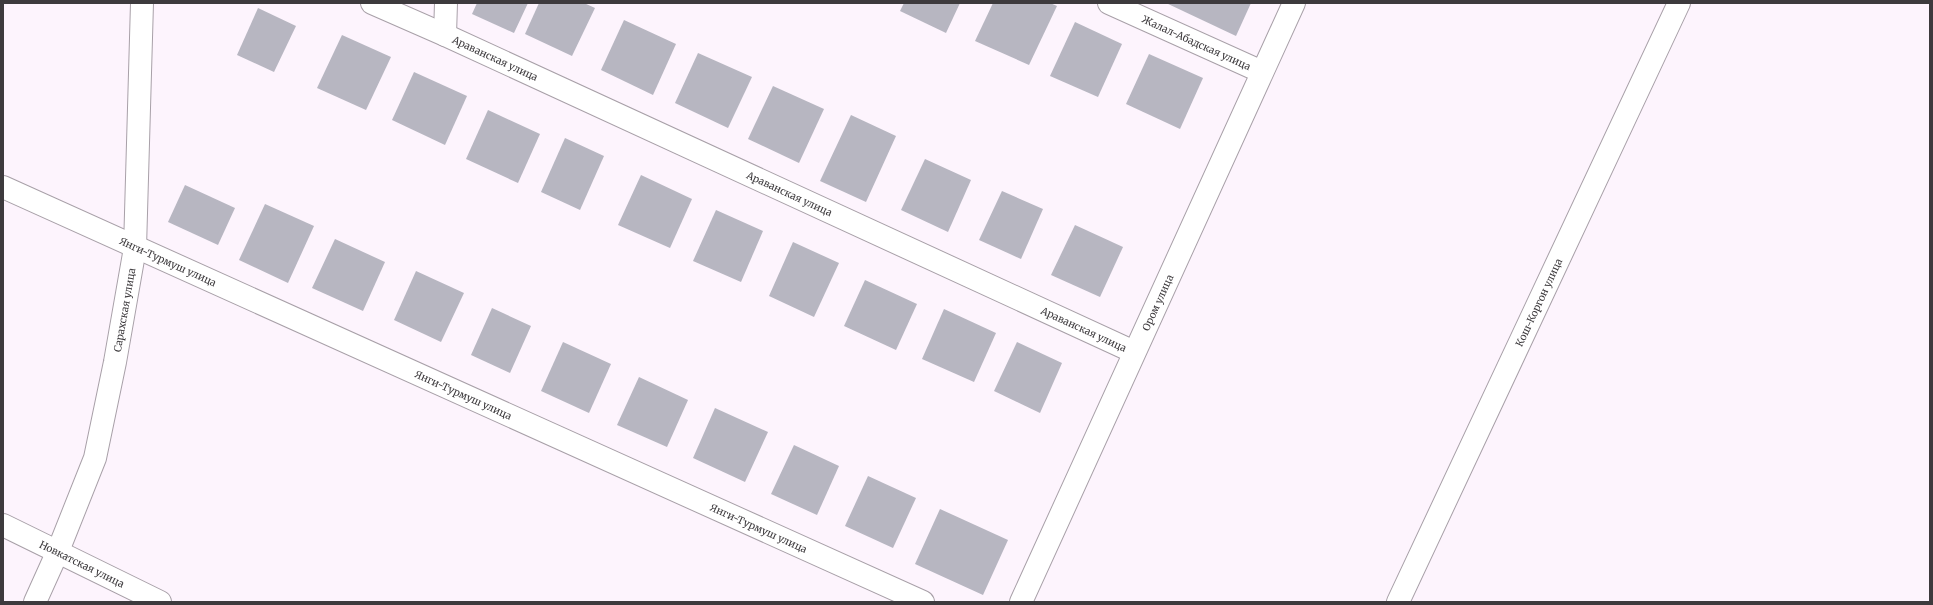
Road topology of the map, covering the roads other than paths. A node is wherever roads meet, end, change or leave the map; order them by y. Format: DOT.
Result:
graph roads {
  1 [pos="142,3"];
  2 [pos="372,3"];
  3 [pos="446,3"];
  4 [pos="1109,3"];
  5 [pos="1294,3"];
  6 [pos="1679,3"];
  7 [pos="445,35"];
  8 [pos="1262,72"];
  9 [pos="3,187"];
  10 [pos="134,248"];
  11 [pos="1134,352"];
  12 [pos="3,525"];
  13 [pos="58,551"];
  14 [pos="35,602"];
  15 [pos="160,602"];
  16 [pos="923,602"];
  17 [pos="1021,602"];
  18 [pos="1398,602"];
  1 -- 10 [label="street, Сарахская улица"];
  2 -- 7 [label="street, Араванская улица"];
  3 -- 7 [label="street, Араванская улица"];
  4 -- 8 [label="street, Жалал-Абадская улица"];
  5 -- 8 [label="street, Ором улица"];
  6 -- 18 [label="street, Кош-Коргон улица"];
  7 -- 11 [label="street, Араванская улица"];
  8 -- 11 [label="street, Ором улица"];
  9 -- 10 [label="street, Янги-Турмуш улица"];
  10 -- 13 [label="street, Сарахская улица"];
  10 -- 16 [label="street, Янги-Турмуш улица"];
  11 -- 17 [label="street, Ором улица"];
  12 -- 13 [label="street, Новкатская улица"];
  13 -- 14 [label="street, Сарахская улица"];
  13 -- 15 [label="street, Новкатская улица"];
}
